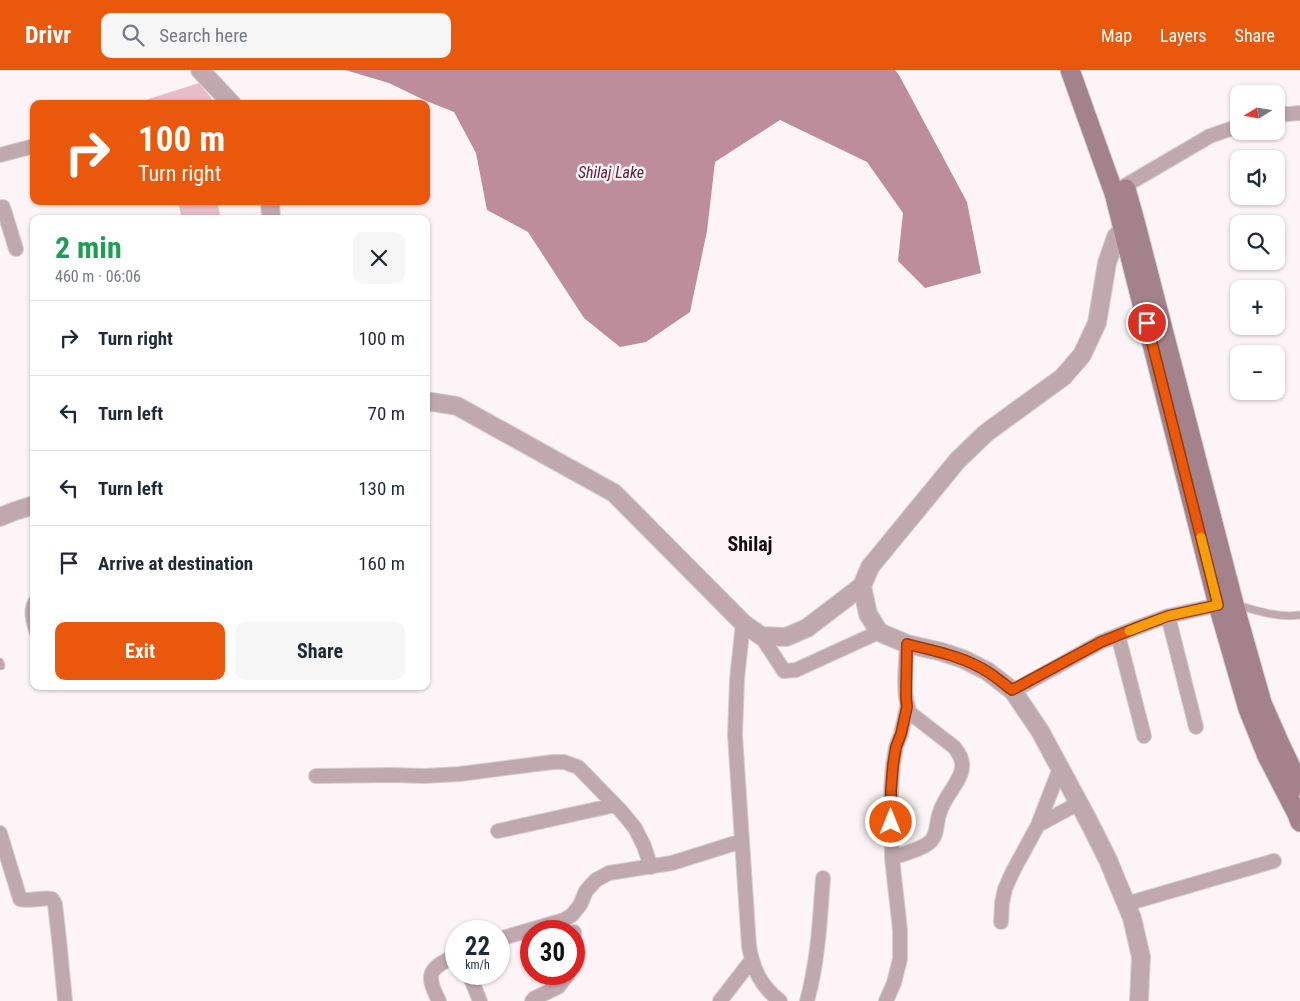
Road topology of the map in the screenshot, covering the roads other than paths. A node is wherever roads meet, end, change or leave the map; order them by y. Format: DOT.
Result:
graph roads {
  1 [pos="200,70"];
  2 [pos="1070,70"];
  3 [pos="1084,70"];
  4 [pos="228,100"];
  5 [pos="1300,112"];
  6 [pos="1285,114"];
  7 [pos="1230,129"];
  8 [pos="30,147"];
  9 [pos="0,155"];
  10 [pos="1119,189"];
  11 [pos="1,204"];
  12 [pos="1129,225"];
  13 [pos="16,249"];
  14 [pos="430,402"];
  15 [pos="30,506"];
  16 [pos="0,517"];
  17 [pos="862,586"];
  18 [pos="30,603"];
  19 [pos="1226,605"];
  20 [pos="1300,615"];
  21 [pos="1168,616"];
  22 [pos="30,622"];
  23 [pos="743,623"];
  24 [pos="879,632"];
  25 [pos="1118,635"];
  26 [pos="761,636"];
  27 [pos="907,644"];
  28 [pos="1012,690"];
  29 [pos="907,707"];
  30 [pos="1196,727"];
  31 [pos="1144,736"];
  32 [pos="1060,768"];
  33 [pos="316,776"];
  34 [pos="1300,786"];
  35 [pos="1079,803"];
  36 [pos="614,805"];
  37 [pos="1300,822"];
  38 [pos="1038,825"];
  39 [pos="498,831"];
  40 [pos="0,833"];
  41 [pos="742,842"];
  42 [pos="892,858"];
  43 [pos="1274,861"];
  44 [pos="651,867"];
  45 [pos="823,878"];
  46 [pos="1126,904"];
  47 [pos="572,915"];
  48 [pos="573,920"];
  49 [pos="1001,922"];
  50 [pos="510,936"];
  51 [pos="445,961"];
  52 [pos="751,961"];
  53 [pos="473,985"];
  54 [pos="560,985"];
  55 [pos="64,1001"];
  56 [pos="439,1001"];
  57 [pos="480,1001"];
  58 [pos="532,1001"];
  59 [pos="720,1001"];
  60 [pos="780,1001"];
  61 [pos="807,1001"];
  62 [pos="886,1001"];
  63 [pos="1139,1001"];
  1 -- 4 [label="street"];
  2 -- 10 [label="main road"];
  3 -- 10 [label="main road"];
  5 -- 6 [label="street"];
  7 -- 10 [label="street"];
  8 -- 9 [label="street"];
  10 -- 12 [label="main road"];
  11 -- 13 [label="street"];
  12 -- 17 [label="street"];
  12 -- 19 [label="main road"];
  14 -- 23 [label="street"];
  15 -- 16 [label="street"];
  17 -- 24 [label="street"];
  17 -- 26 [label="street"];
  18 -- 22 [label="lane"];
  19 -- 20 [label="lane"];
  19 -- 21 [label="street"];
  19 -- 34 [label="main road"];
  19 -- 37 [label="main road"];
  21 -- 25 [label="street"];
  21 -- 30 [label="street"];
  23 -- 26 [label="street"];
  23 -- 41 [label="street"];
  24 -- 26 [label="street"];
  24 -- 27 [label="street"];
  25 -- 28 [label="street"];
  25 -- 31 [label="street"];
  27 -- 28 [label="street"];
  27 -- 29 [label="street"];
  28 -- 32 [label="street"];
  29 -- 42 [label="street"];
  29 -- 42 [label="street"];
  32 -- 35 [label="street"];
  32 -- 38 [label="street"];
  33 -- 36 [label="street"];
  35 -- 38 [label="street"];
  35 -- 46 [label="street"];
  36 -- 39 [label="street"];
  36 -- 44 [label="street"];
  38 -- 49 [label="street"];
  40 -- 55 [label="street"];
  41 -- 44 [label="street"];
  41 -- 52 [label="street"];
  42 -- 62 [label="street"];
  43 -- 46 [label="street"];
  44 -- 47 [label="street"];
  45 -- 61 [label="street"];
  46 -- 63 [label="street"];
  47 -- 48 [label="street"];
  47 -- 50 [label="street"];
  51 -- 56 [label="street"];
  52 -- 59 [label="street"];
  52 -- 60 [label="street"];
  53 -- 57 [label="street"];
  54 -- 58 [label="street"];
}
